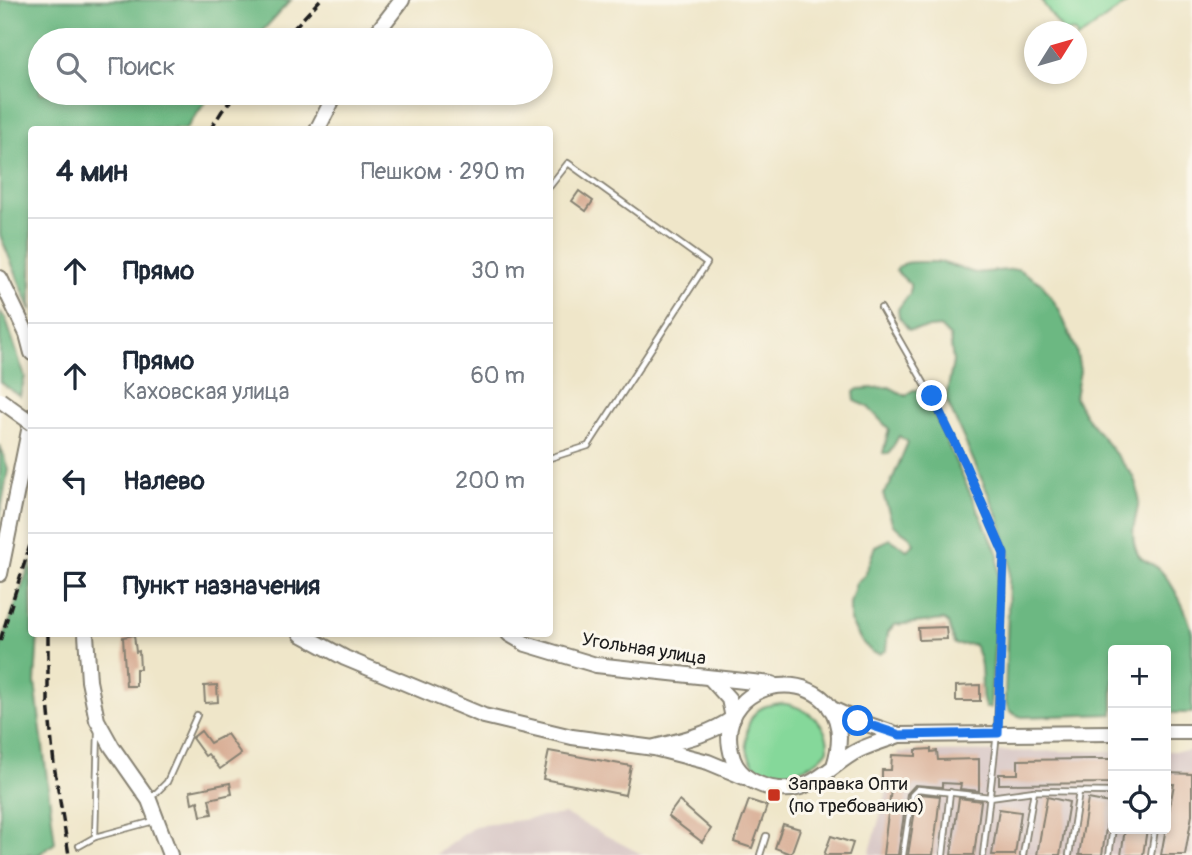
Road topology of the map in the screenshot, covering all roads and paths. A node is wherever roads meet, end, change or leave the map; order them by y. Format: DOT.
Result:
graph roads {
  1 [pos="402,0"];
  2 [pos="380,28"];
  3 [pos="330,105"];
  4 [pos="319,126"];
  5 [pos="553,182"];
  6 [pos="0,278"];
  7 [pos="881,308"];
  8 [pos="28,338"];
  9 [pos="0,400"];
  10 [pos="28,420"];
  11 [pos="28,436"];
  12 [pos="553,457"];
  13 [pos="0,574"];
  14 [pos="86,637"];
  15 [pos="306,637"];
  16 [pos="514,637"];
  17 [pos="711,679"];
  18 [pos="777,684"];
  19 [pos="830,708"];
  20 [pos="197,715"];
  21 [pos="733,718"];
  22 [pos="97,719"];
  23 [pos="1171,732"];
  24 [pos="1192,732"];
  25 [pos="998,733"];
  26 [pos="1108,733"];
  27 [pos="900,735"];
  28 [pos="653,748"];
  29 [pos="834,766"];
  30 [pos="744,777"];
  31 [pos="1034,791"];
  32 [pos="950,792"];
  33 [pos="1079,792"];
  34 [pos="1108,792"];
  35 [pos="990,797"];
  36 [pos="149,800"];
  37 [pos="158,820"];
  38 [pos="1112,834"];
  39 [pos="1154,834"];
  40 [pos="766,836"];
  41 [pos="95,837"];
  42 [pos="79,846"];
  43 [pos="170,855"];
  44 [pos="760,855"];
  45 [pos="903,855"];
  46 [pos="943,855"];
  47 [pos="983,855"];
  48 [pos="1023,855"];
  49 [pos="1069,855"];
  50 [pos="1109,855"];
  51 [pos="1152,855"];
  1 -- 2 [label="main road"];
  3 -- 4 [label="main road"];
  5 -- 12 [label="lane"];
  6 -- 8 [label="main road"];
  7 -- 25 [label="lane"];
  9 -- 10 [label="main road, bridge"];
  11 -- 13 [label="main road"];
  14 -- 22 [label="main road"];
  15 -- 28 [label="main road"];
  16 -- 17 [label="main road, Угольная улица"];
  17 -- 18 [label="main road, Угольная улица"];
  17 -- 21 [label="main road"];
  18 -- 19 [label="main road"];
  18 -- 21 [label="main road"];
  19 -- 27 [label="main road"];
  19 -- 29 [label="main road"];
  20 -- 36 [label="lane"];
  21 -- 28 [label="main road"];
  21 -- 30 [label="main road"];
  22 -- 36 [label="main road"];
  22 -- 41 [label="lane"];
  23 -- 24 [label="main road"];
  25 -- 26 [label="main road"];
  25 -- 27 [label="main road"];
  25 -- 35 [label="lane"];
  27 -- 29 [label="main road"];
  28 -- 30 [label="main road"];
  29 -- 30 [label="main road"];
  31 -- 33 [label="lane"];
  31 -- 35 [label="lane"];
  31 -- 48 [label="lane"];
  32 -- 35 [label="lane"];
  32 -- 45 [label="lane"];
  32 -- 46 [label="lane"];
  33 -- 34 [label="lane"];
  33 -- 49 [label="lane"];
  35 -- 47 [label="lane"];
  36 -- 37 [label="main road"];
  37 -- 41 [label="lane"];
  37 -- 43 [label="main road"];
  38 -- 50 [label="lane"];
  39 -- 51 [label="lane"];
  40 -- 44 [label="lane"];
  41 -- 42 [label="lane"];
}
